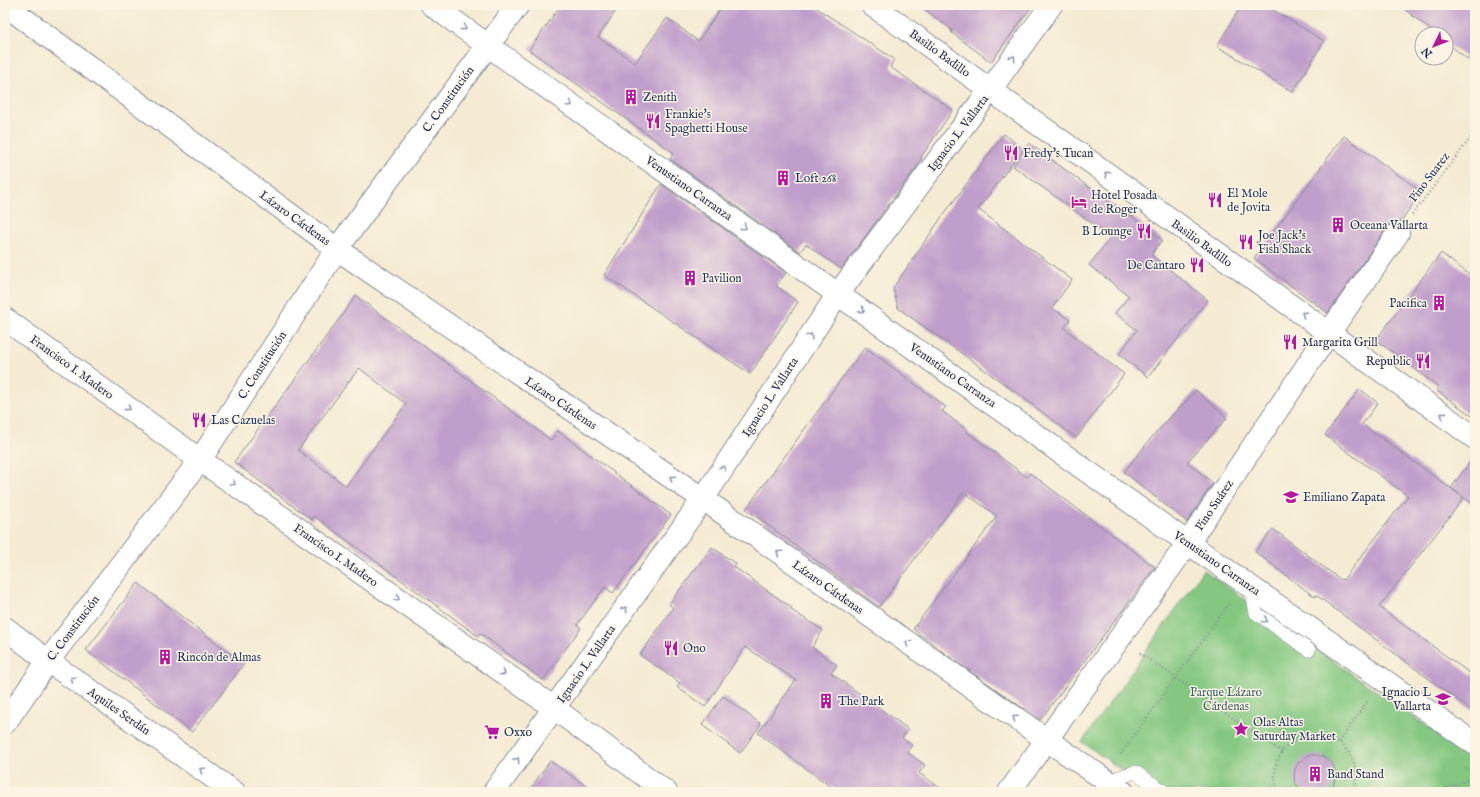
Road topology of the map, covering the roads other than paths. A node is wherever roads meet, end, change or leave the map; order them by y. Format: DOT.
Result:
graph roads {
  1 [pos="5,5"];
  2 [pos="432,5"];
  3 [pos="518,5"];
  4 [pos="872,5"];
  5 [pos="1052,5"];
  6 [pos="488,46"];
  7 [pos="990,90"];
  8 [pos="1398,233"];
  9 [pos="337,249"];
  10 [pos="838,294"];
  11 [pos="5,319"];
  12 [pos="1329,333"];
  13 [pos="1475,438"];
  14 [pos="200,460"];
  15 [pos="703,500"];
  16 [pos="1188,543"];
  17 [pos="1247,584"];
  18 [pos="5,628"];
  19 [pos="1309,650"];
  20 [pos="48,661"];
  21 [pos="554,708"];
  22 [pos="5,723"];
  23 [pos="1047,740"];
  24 [pos="1475,744"];
  25 [pos="1111,784"];
  26 [pos="234,792"];
  27 [pos="494,792"];
  28 [pos="666,792"];
  29 [pos="1009,792"];
  30 [pos="1165,792"];
  1 -- 9 [label="street, Lázaro Cárdenas"];
  2 -- 6 [label="street, Venustiano Carranza, one-way"];
  3 -- 6 [label="street, C. Constitución"];
  4 -- 7 [label="street, Basilio Badillo"];
  7 -- 5 [label="street, Ignacio L. Vallarta, one-way"];
  6 -- 9 [label="street, C. Constitución"];
  6 -- 10 [label="street, Venustiano Carranza, one-way"];
  7 -- 10 [label="street, Ignacio L. Vallarta"];
  12 -- 7 [label="street, Basilio Badillo, one-way"];
  8 -- 12 [label="street, Pino Suárez"];
  9 -- 14 [label="street, C. Constitución"];
  15 -- 9 [label="street, Lázaro Cárdenas, one-way"];
  15 -- 10 [label="street, Ignacio L. Vallarta, one-way"];
  10 -- 16 [label="street, Venustiano Carranza, one-way"];
  11 -- 14 [label="street, Francisco I. Madero, one-way"];
  13 -- 12 [label="street, Basilio Badillo, one-way"];
  12 -- 16 [label="street, Pino Suárez"];
  14 -- 20 [label="street, C. Constitución"];
  14 -- 21 [label="street, Francisco I. Madero, one-way"];
  21 -- 15 [label="street, Ignacio L. Vallarta, one-way"];
  23 -- 15 [label="street, Lázaro Cárdenas, one-way"];
  16 -- 17 [label="street, Venustiano Carranza"];
  16 -- 23 [label="street, Pino Suárez"];
  17 -- 19 [label="lane, one-way"];
  17 -- 24 [label="street, Venustiano Carranza"];
  18 -- 20 [label="street, Aquiles Serdán"];
  20 -- 22 [label="street, C. Constitución"];
  26 -- 20 [label="street, Aquiles Serdán, one-way"];
  27 -- 21 [label="street, Ignacio L. Vallarta, one-way"];
  21 -- 28 [label="street, Francisco I. Madero"];
  23 -- 25 [label="street, Lázaro Cárdenas"];
  23 -- 29 [label="street, Pino Suárez"];
  25 -- 30 [label="lane"];
}
